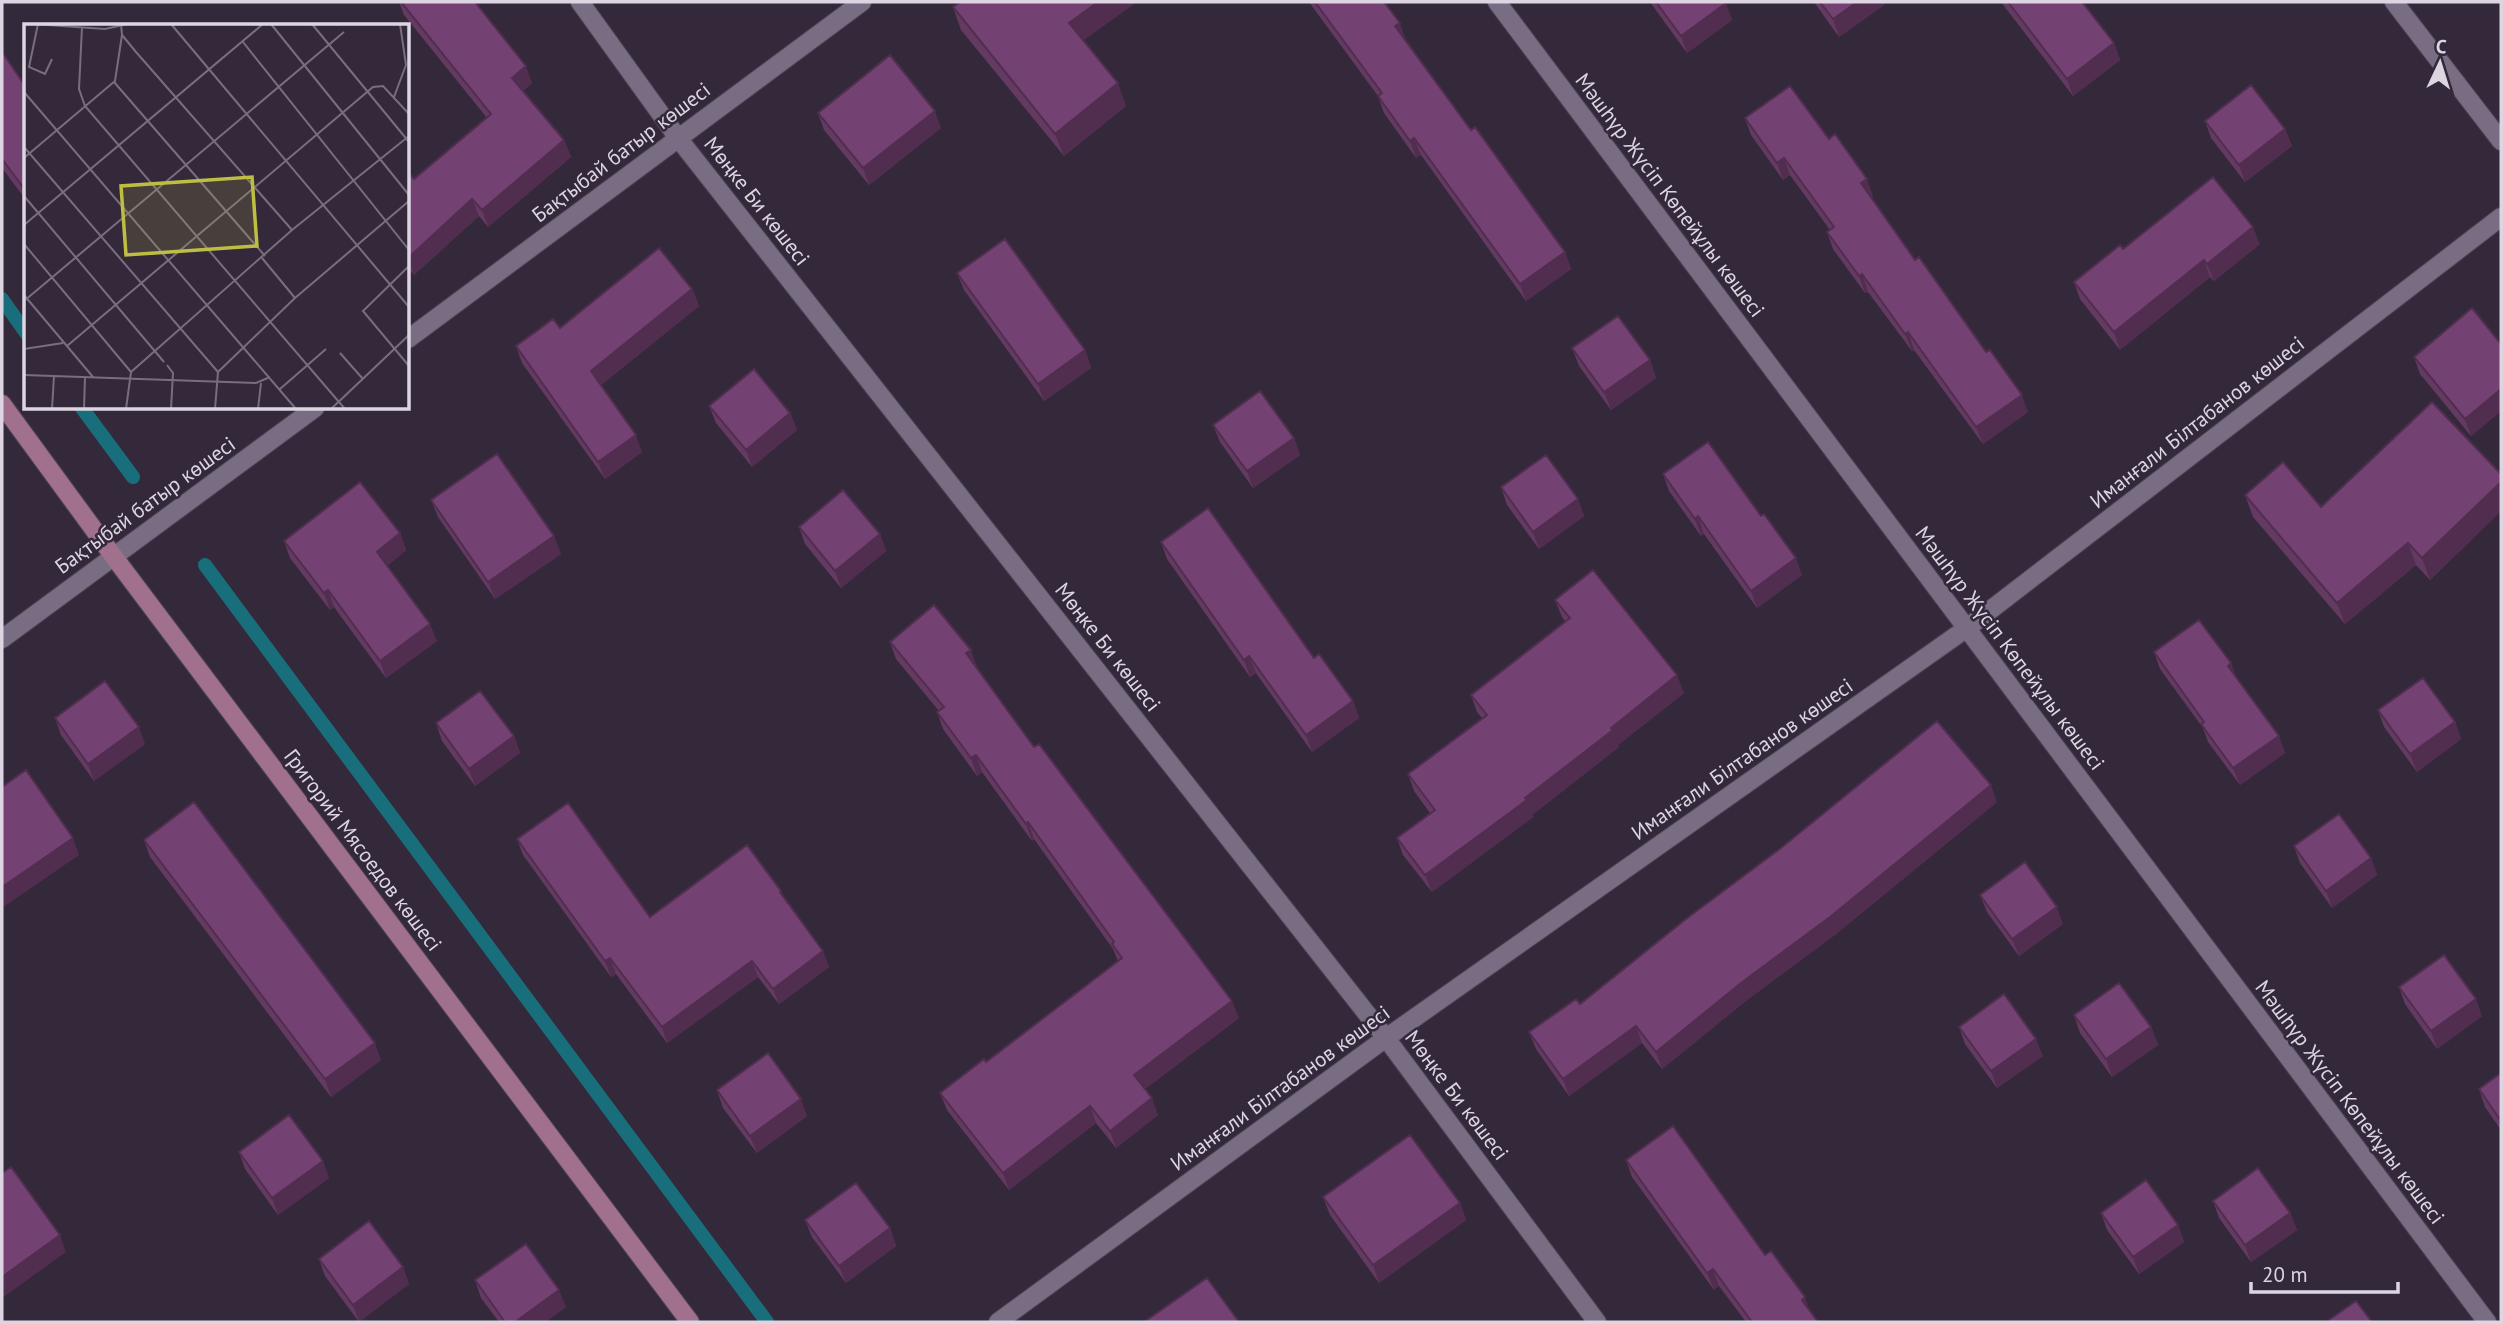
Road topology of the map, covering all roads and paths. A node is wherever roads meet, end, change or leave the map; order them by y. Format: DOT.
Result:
graph roads {
  1 [pos="580,2"];
  2 [pos="862,2"];
  3 [pos="1497,2"];
  4 [pos="2394,2"];
  5 [pos="678,138"];
  6 [pos="2501,141"];
  7 [pos="2501,218"];
  8 [pos="410,338"];
  9 [pos="2,404"];
  10 [pos="312,410"];
  11 [pos="114,557"];
  12 [pos="1967,628"];
  13 [pos="2,639"];
  14 [pos="1387,1038"];
  15 [pos="690,1322"];
  16 [pos="998,1322"];
  17 [pos="1597,1322"];
  18 [pos="2487,1322"];
  1 -- 5 [label="street, Мөңке Би көшесі"];
  2 -- 5 [label="street, Бақтыбай батыр көшесі"];
  3 -- 12 [label="street, Мәшһүр Жүсіп Көпейұлы көшесі"];
  4 -- 6 [label="street"];
  5 -- 8 [label="street, Бақтыбай батыр көшесі"];
  5 -- 14 [label="street, Мөңке Би көшесі"];
  7 -- 12 [label="street, Иманғали Білтабанов көшесі"];
  9 -- 11 [label="main road, Григорий Мясоедов көшесі"];
  10 -- 11 [label="street, Бақтыбай батыр көшесі"];
  11 -- 13 [label="street, Бақтыбай батыр көшесі"];
  11 -- 15 [label="main road, Григорий Мясоедов көшесі"];
  12 -- 14 [label="street, Иманғали Білтабанов көшесі"];
  12 -- 18 [label="street, Мәшһүр Жүсіп Көпейұлы көшесі"];
  14 -- 16 [label="street, Иманғали Білтабанов көшесі"];
  14 -- 17 [label="street, Мөңке Би көшесі"];
}
